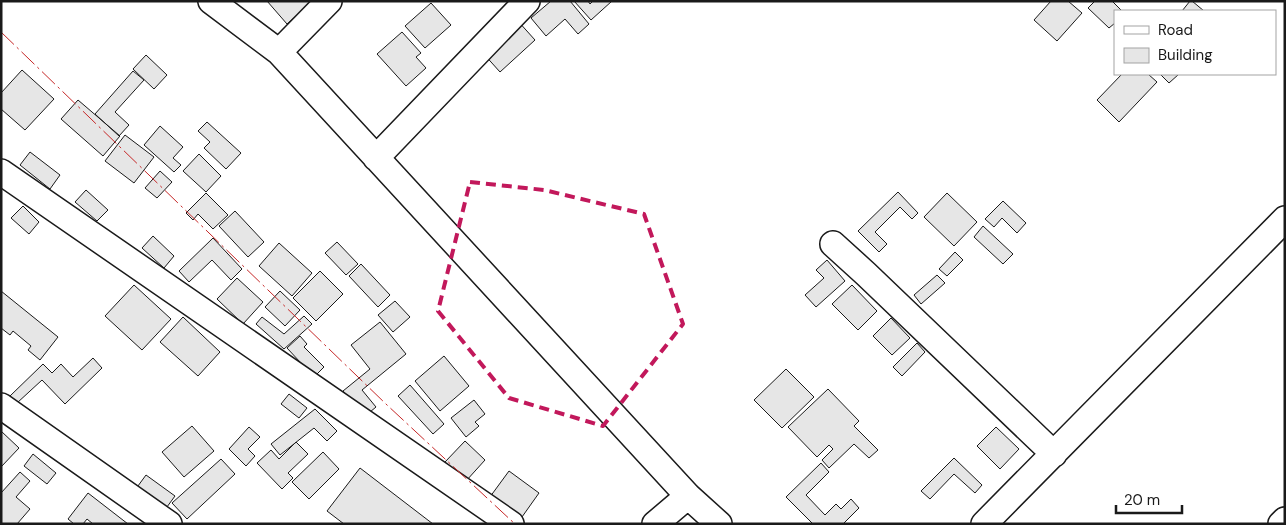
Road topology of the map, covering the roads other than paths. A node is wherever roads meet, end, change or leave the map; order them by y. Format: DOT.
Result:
graph roads {
  1 [pos="211,1"];
  2 [pos="329,1"];
  3 [pos="527,1"];
  4 [pos="279,52"];
  5 [pos="376,158"];
  6 [pos="1,172"];
  7 [pos="1285,219"];
  8 [pos="833,244"];
  9 [pos="1,406"];
  10 [pos="1054,454"];
  11 [pos="688,496"];
  12 [pos="1285,520"];
  13 [pos="169,524"];
  14 [pos="511,524"];
  15 [pos="655,524"];
  16 [pos="719,524"];
  17 [pos="984,524"];
  18 [pos="1281,524"];
  1 -- 4 [label="street"];
  2 -- 4 [label="street"];
  3 -- 5 [label="street"];
  4 -- 5 [label="street"];
  5 -- 11 [label="street"];
  6 -- 14 [label="street"];
  7 -- 10 [label="street"];
  8 -- 10 [label="street"];
  9 -- 13 [label="street"];
  10 -- 17 [label="street"];
  11 -- 15 [label="street"];
  11 -- 16 [label="street"];
  12 -- 18 [label="street"];
}
